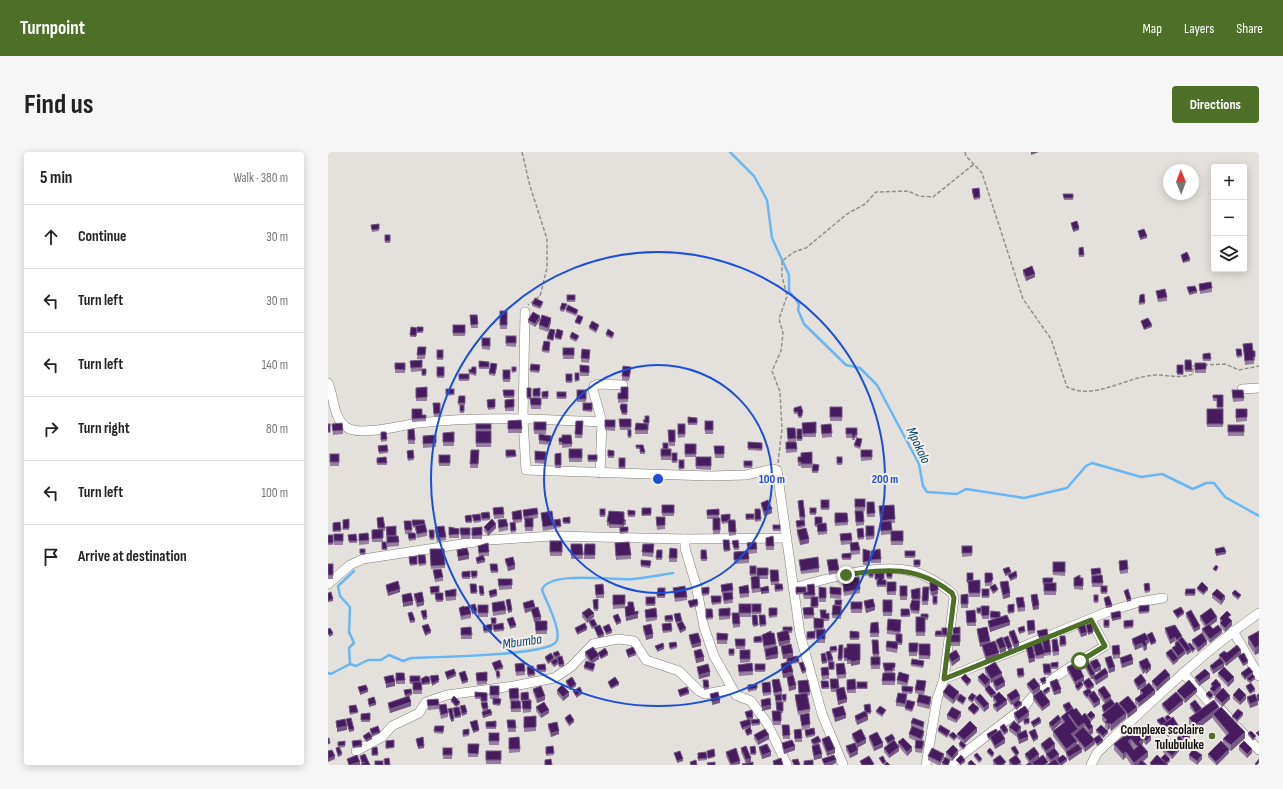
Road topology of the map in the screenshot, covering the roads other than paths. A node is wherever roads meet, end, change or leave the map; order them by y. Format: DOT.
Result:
graph roads {
  1 [pos="525,312"];
  2 [pos="328,383"];
  3 [pos="623,385"];
  4 [pos="1259,388"];
  5 [pos="1242,389"];
  6 [pos="331,401"];
  7 [pos="523,420"];
  8 [pos="602,422"];
  9 [pos="600,473"];
  10 [pos="787,538"];
  11 [pos="685,539"];
  12 [pos="328,584"];
  13 [pos="793,588"];
  14 [pos="1163,598"];
  15 [pos="1259,613"];
  16 [pos="1091,620"];
  17 [pos="1233,632"];
  18 [pos="1183,673"];
  19 [pos="1259,676"];
  20 [pos="944,679"];
  21 [pos="732,689"];
  22 [pos="1259,750"];
  23 [pos="356,751"];
  24 [pos="787,765"];
  25 [pos="843,765"];
  26 [pos="926,765"];
  27 [pos="951,765"];
  28 [pos="1091,765"];
  1 -- 7 [label="street"];
  2 -- 6 [label="street"];
  3 -- 8 [label="street"];
  4 -- 5 [label="street"];
  6 -- 7 [label="street"];
  7 -- 8 [label="street"];
  7 -- 9 [label="street"];
  8 -- 9 [label="street"];
  9 -- 10 [label="street"];
  10 -- 11 [label="street"];
  10 -- 13 [label="street"];
  11 -- 12 [label="street"];
  11 -- 21 [label="street"];
  13 -- 20 [label="street"];
  13 -- 25 [label="street"];
  14 -- 16 [label="street"];
  15 -- 17 [label="street"];
  16 -- 20 [label="street"];
  16 -- 27 [label="street"];
  17 -- 18 [label="street"];
  17 -- 19 [label="street"];
  18 -- 22 [label="street"];
  18 -- 28 [label="street"];
  20 -- 26 [label="street"];
  21 -- 23 [label="street"];
  21 -- 24 [label="street"];
}
